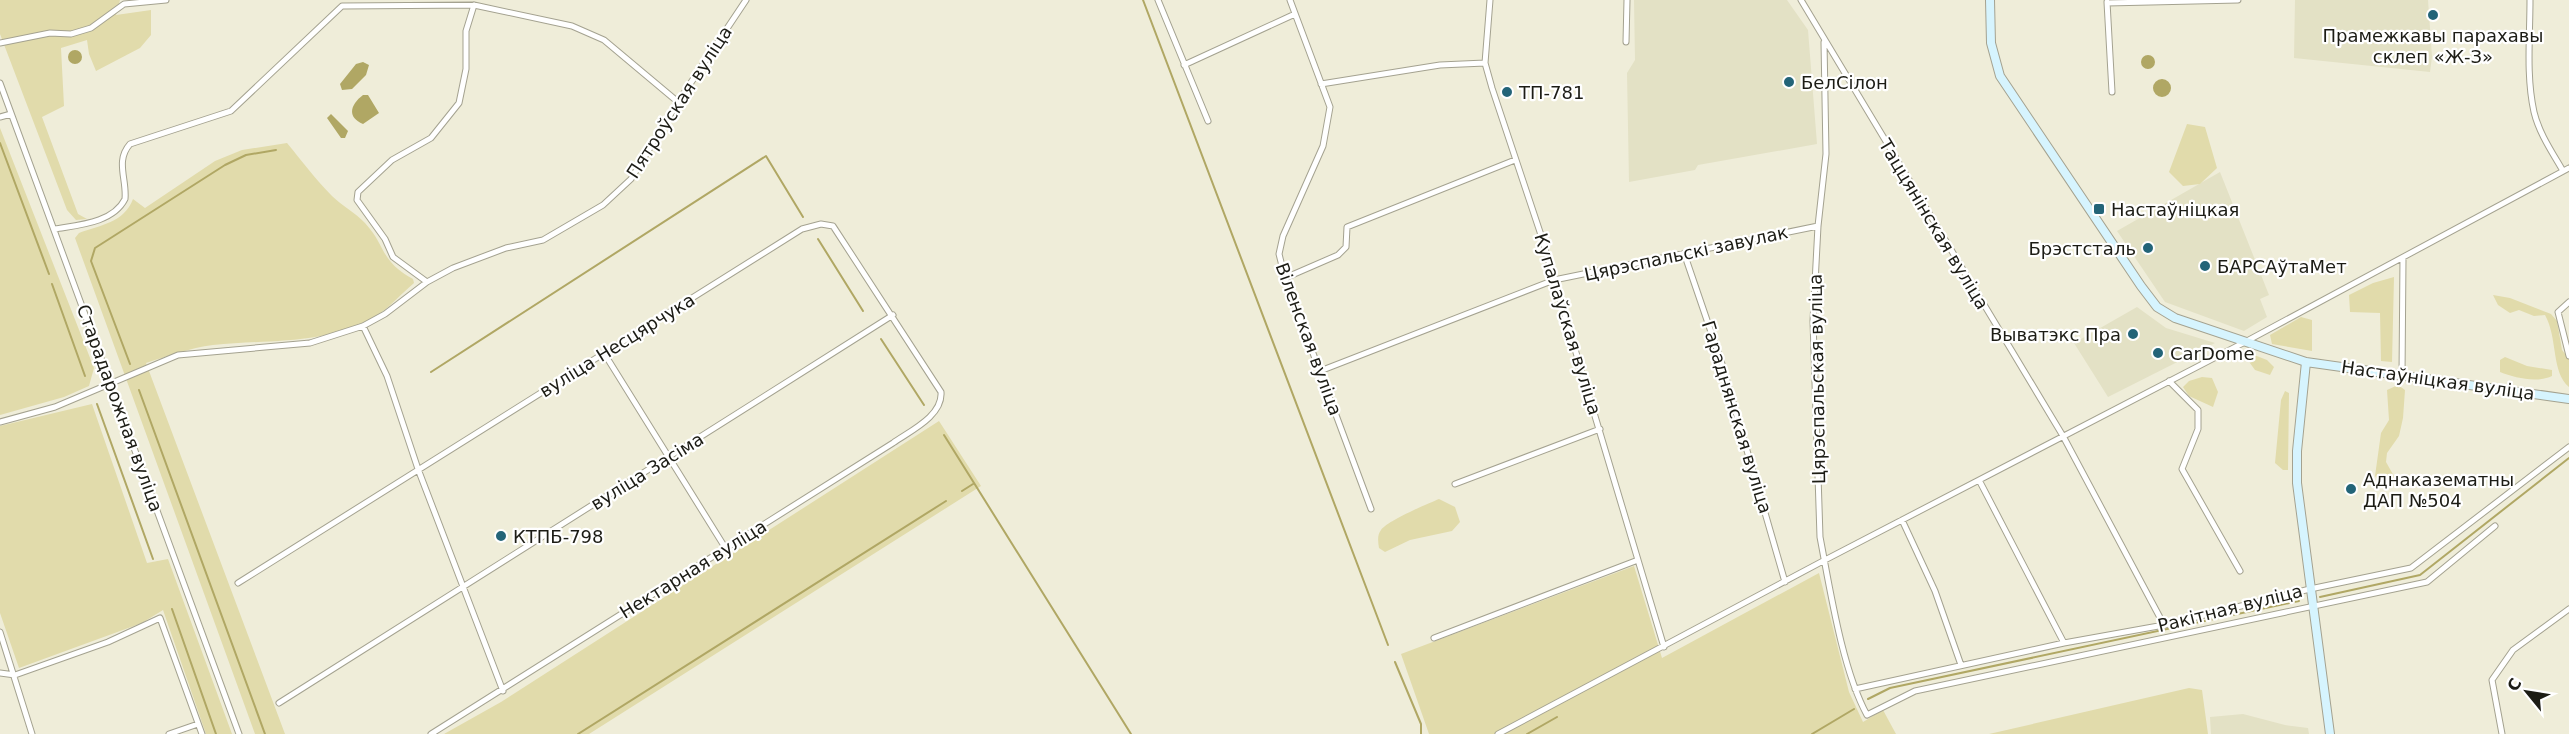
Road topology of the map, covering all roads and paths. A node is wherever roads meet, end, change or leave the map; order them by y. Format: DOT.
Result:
graph roads {
  1 [pos="166,0"];
  2 [pos="747,0"];
  3 [pos="1158,0"];
  4 [pos="1290,0"];
  5 [pos="1490,0"];
  6 [pos="1627,0"];
  7 [pos="1801,0"];
  8 [pos="1990,0"];
  9 [pos="2238,0"];
  10 [pos="2530,0"];
  11 [pos="2107,1"];
  12 [pos="124,2"];
  13 [pos="341,3"];
  14 [pos="474,5"];
  15 [pos="1295,14"];
  16 [pos="1626,42"];
  17 [pos="1824,42"];
  18 [pos="0,43"];
  19 [pos="1485,63"];
  20 [pos="1184,65"];
  21 [pos="0,82"];
  22 [pos="1321,84"];
  23 [pos="2112,92"];
  24 [pos="678,102"];
  25 [pos="11,114"];
  26 [pos="0,117"];
  27 [pos="1208,121"];
  28 [pos="1515,160"];
  29 [pos="2569,168"];
  30 [pos="2563,171"];
  31 [pos="1818,226"];
  32 [pos="55,229"];
  33 [pos="1684,253"];
  34 [pos="2403,258"];
  35 [pos="1285,278"];
  36 [pos="1554,280"];
  37 [pos="427,282"];
  38 [pos="2569,302"];
  39 [pos="893,315"];
  40 [pos="363,326"];
  41 [pos="2245,342"];
  42 [pos="604,353"];
  43 [pos="2569,356"];
  44 [pos="2306,362"];
  45 [pos="1320,371"];
  46 [pos="2402,375"];
  47 [pos="2169,381"];
  48 [pos="111,384"];
  49 [pos="942,392"];
  50 [pos="2569,399"];
  51 [pos="0,422"];
  52 [pos="1600,429"];
  53 [pos="2063,436"];
  54 [pos="2569,447"];
  55 [pos="670,458"];
  56 [pos="418,469"];
  57 [pos="1978,480"];
  58 [pos="1455,484"];
  59 [pos="1371,509"];
  60 [pos="1902,520"];
  61 [pos="2495,526"];
  62 [pos="726,549"];
  63 [pos="1638,560"];
  64 [pos="1823,561"];
  65 [pos="2240,571"];
  66 [pos="1785,582"];
  67 [pos="238,583"];
  68 [pos="464,585"];
  69 [pos="2310,589"];
  70 [pos="2313,608"];
  71 [pos="2569,609"];
  72 [pos="2164,625"];
  73 [pos="0,632"];
  74 [pos="1434,638"];
  75 [pos="2064,643"];
  76 [pos="1664,647"];
  77 [pos="1961,665"];
  78 [pos="0,673"];
  79 [pos="15,675"];
  80 [pos="1855,688"];
  81 [pos="503,691"];
  82 [pos="279,703"];
  83 [pos="1867,715"];
  84 [pos="198,724"];
  85 [pos="32,734"];
  86 [pos="169,734"];
  87 [pos="202,734"];
  88 [pos="239,734"];
  89 [pos="430,734"];
  90 [pos="1498,734"];
  91 [pos="2330,734"];
  92 [pos="2502,734"];
  1 -- 12 [label="street"];
  2 -- 24 [label="street, Пятроўская вуліца"];
  3 -- 20 [label="street"];
  4 -- 15 [label="street, Віленская вуліца"];
  5 -- 19 [label="street, Купалаўская вуліца"];
  6 -- 16 [label="street"];
  7 -- 17 [label="street, Цярэспальская вуліца"];
  8 -- 41 [label="street"];
  9 -- 11 [label="street"];
  10 -- 30 [label="street"];
  11 -- 23 [label="street"];
  12 -- 18 [label="street"];
  13 -- 14 [label="street"];
  13 -- 32 [label="street"];
  14 -- 24 [label="street"];
  14 -- 37 [label="street"];
  15 -- 20 [label="street"];
  15 -- 22 [label="street, Віленская вуліца"];
  17 -- 31 [label="street, Цярэспальская вуліца"];
  17 -- 53 [label="street, Таццянінская вуліца"];
  19 -- 22 [label="street"];
  19 -- 28 [label="street, Купалаўская вуліца"];
  20 -- 27 [label="street"];
  21 -- 25 [label="street, Старадарожная вуліца"];
  22 -- 35 [label="street, Віленская вуліца"];
  24 -- 37 [label="street, Пятроўская вуліца"];
  25 -- 26 [label="street"];
  25 -- 32 [label="street, Старадарожная вуліца"];
  28 -- 35 [label="street"];
  28 -- 36 [label="street, Купалаўская вуліца"];
  29 -- 30 [label="street"];
  30 -- 34 [label="street"];
  31 -- 33 [label="street, Цярэспальскі завулак"];
  31 -- 64 [label="street, Цярэспальская вуліца"];
  32 -- 48 [label="street, Старадарожная вуліца"];
  33 -- 36 [label="street, Цярэспальскі завулак"];
  33 -- 66 [label="street, Гараднянская вуліца"];
  34 -- 41 [label="street"];
  34 -- 46 [label="street"];
  35 -- 45 [label="street, Віленская вуліца"];
  36 -- 45 [label="street, Цярэспальскі завулак"];
  36 -- 52 [label="street, Купалаўская вуліца"];
  37 -- 40 [label="street, Пятроўская вуліца"];
  38 -- 43 [label="street"];
  39 -- 42 [label="street, вуліца Несцярчука"];
  39 -- 49 [label="street, вуліца Несцярчука"];
  39 -- 55 [label="street, вуліца Засіма"];
  40 -- 48 [label="street, Пятроўская вуліца"];
  40 -- 56 [label="street"];
  41 -- 44 [label="street, Настаўніцкая вуліца"];
  41 -- 47 [label="street"];
  42 -- 55 [label="street"];
  42 -- 56 [label="street, вуліца Несцярчука"];
  44 -- 46 [label="street, Настаўніцкая вуліца"];
  44 -- 69 [label="street"];
  45 -- 59 [label="street, Віленская вуліца"];
  46 -- 50 [label="street, Настаўніцкая вуліца"];
  47 -- 53 [label="street"];
  47 -- 65 [label="street"];
  48 -- 51 [label="street, Пятроўская вуліца"];
  48 -- 88 [label="street, Старадарожная вуліца"];
  49 -- 62 [label="street, Нектарная вуліца"];
  52 -- 58 [label="street"];
  52 -- 63 [label="street, Купалаўская вуліца"];
  53 -- 57 [label="street"];
  53 -- 72 [label="street, Таццянінская вуліца"];
  54 -- 69 [label="street, Ракітная вуліца"];
  55 -- 62 [label="street"];
  55 -- 68 [label="street, вуліца Засіма"];
  56 -- 67 [label="street, вуліца Несцярчука"];
  56 -- 68 [label="street"];
  57 -- 60 [label="street"];
  57 -- 75 [label="street"];
  60 -- 64 [label="street"];
  60 -- 77 [label="street"];
  61 -- 70 [label="street, Ракітная вуліца"];
  62 -- 81 [label="street, Нектарная вуліца"];
  63 -- 74 [label="street"];
  63 -- 76 [label="street, Купалаўская вуліца"];
  64 -- 66 [label="street"];
  64 -- 80 [label="street, Цярэспальская вуліца"];
  66 -- 76 [label="street"];
  68 -- 81 [label="street"];
  68 -- 82 [label="street, вуліца Засіма"];
  69 -- 70 [label="street"];
  69 -- 72 [label="street, Ракітная вуліца"];
  70 -- 83 [label="street, Ракітная вуліца"];
  70 -- 91 [label="street"];
  71 -- 92 [label="street"];
  72 -- 75 [label="street, Ракітная вуліца"];
  73 -- 79 [label="street"];
  75 -- 77 [label="street, Ракітная вуліца"];
  76 -- 90 [label="street"];
  77 -- 80 [label="street, Ракітная вуліца"];
  78 -- 79 [label="street"];
  79 -- 84 [label="street"];
  79 -- 85 [label="street"];
  80 -- 83 [label="street, Цярэспальская вуліца"];
  81 -- 89 [label="street, Нектарная вуліца"];
  84 -- 86 [label="street"];
  84 -- 87 [label="street"];
}
